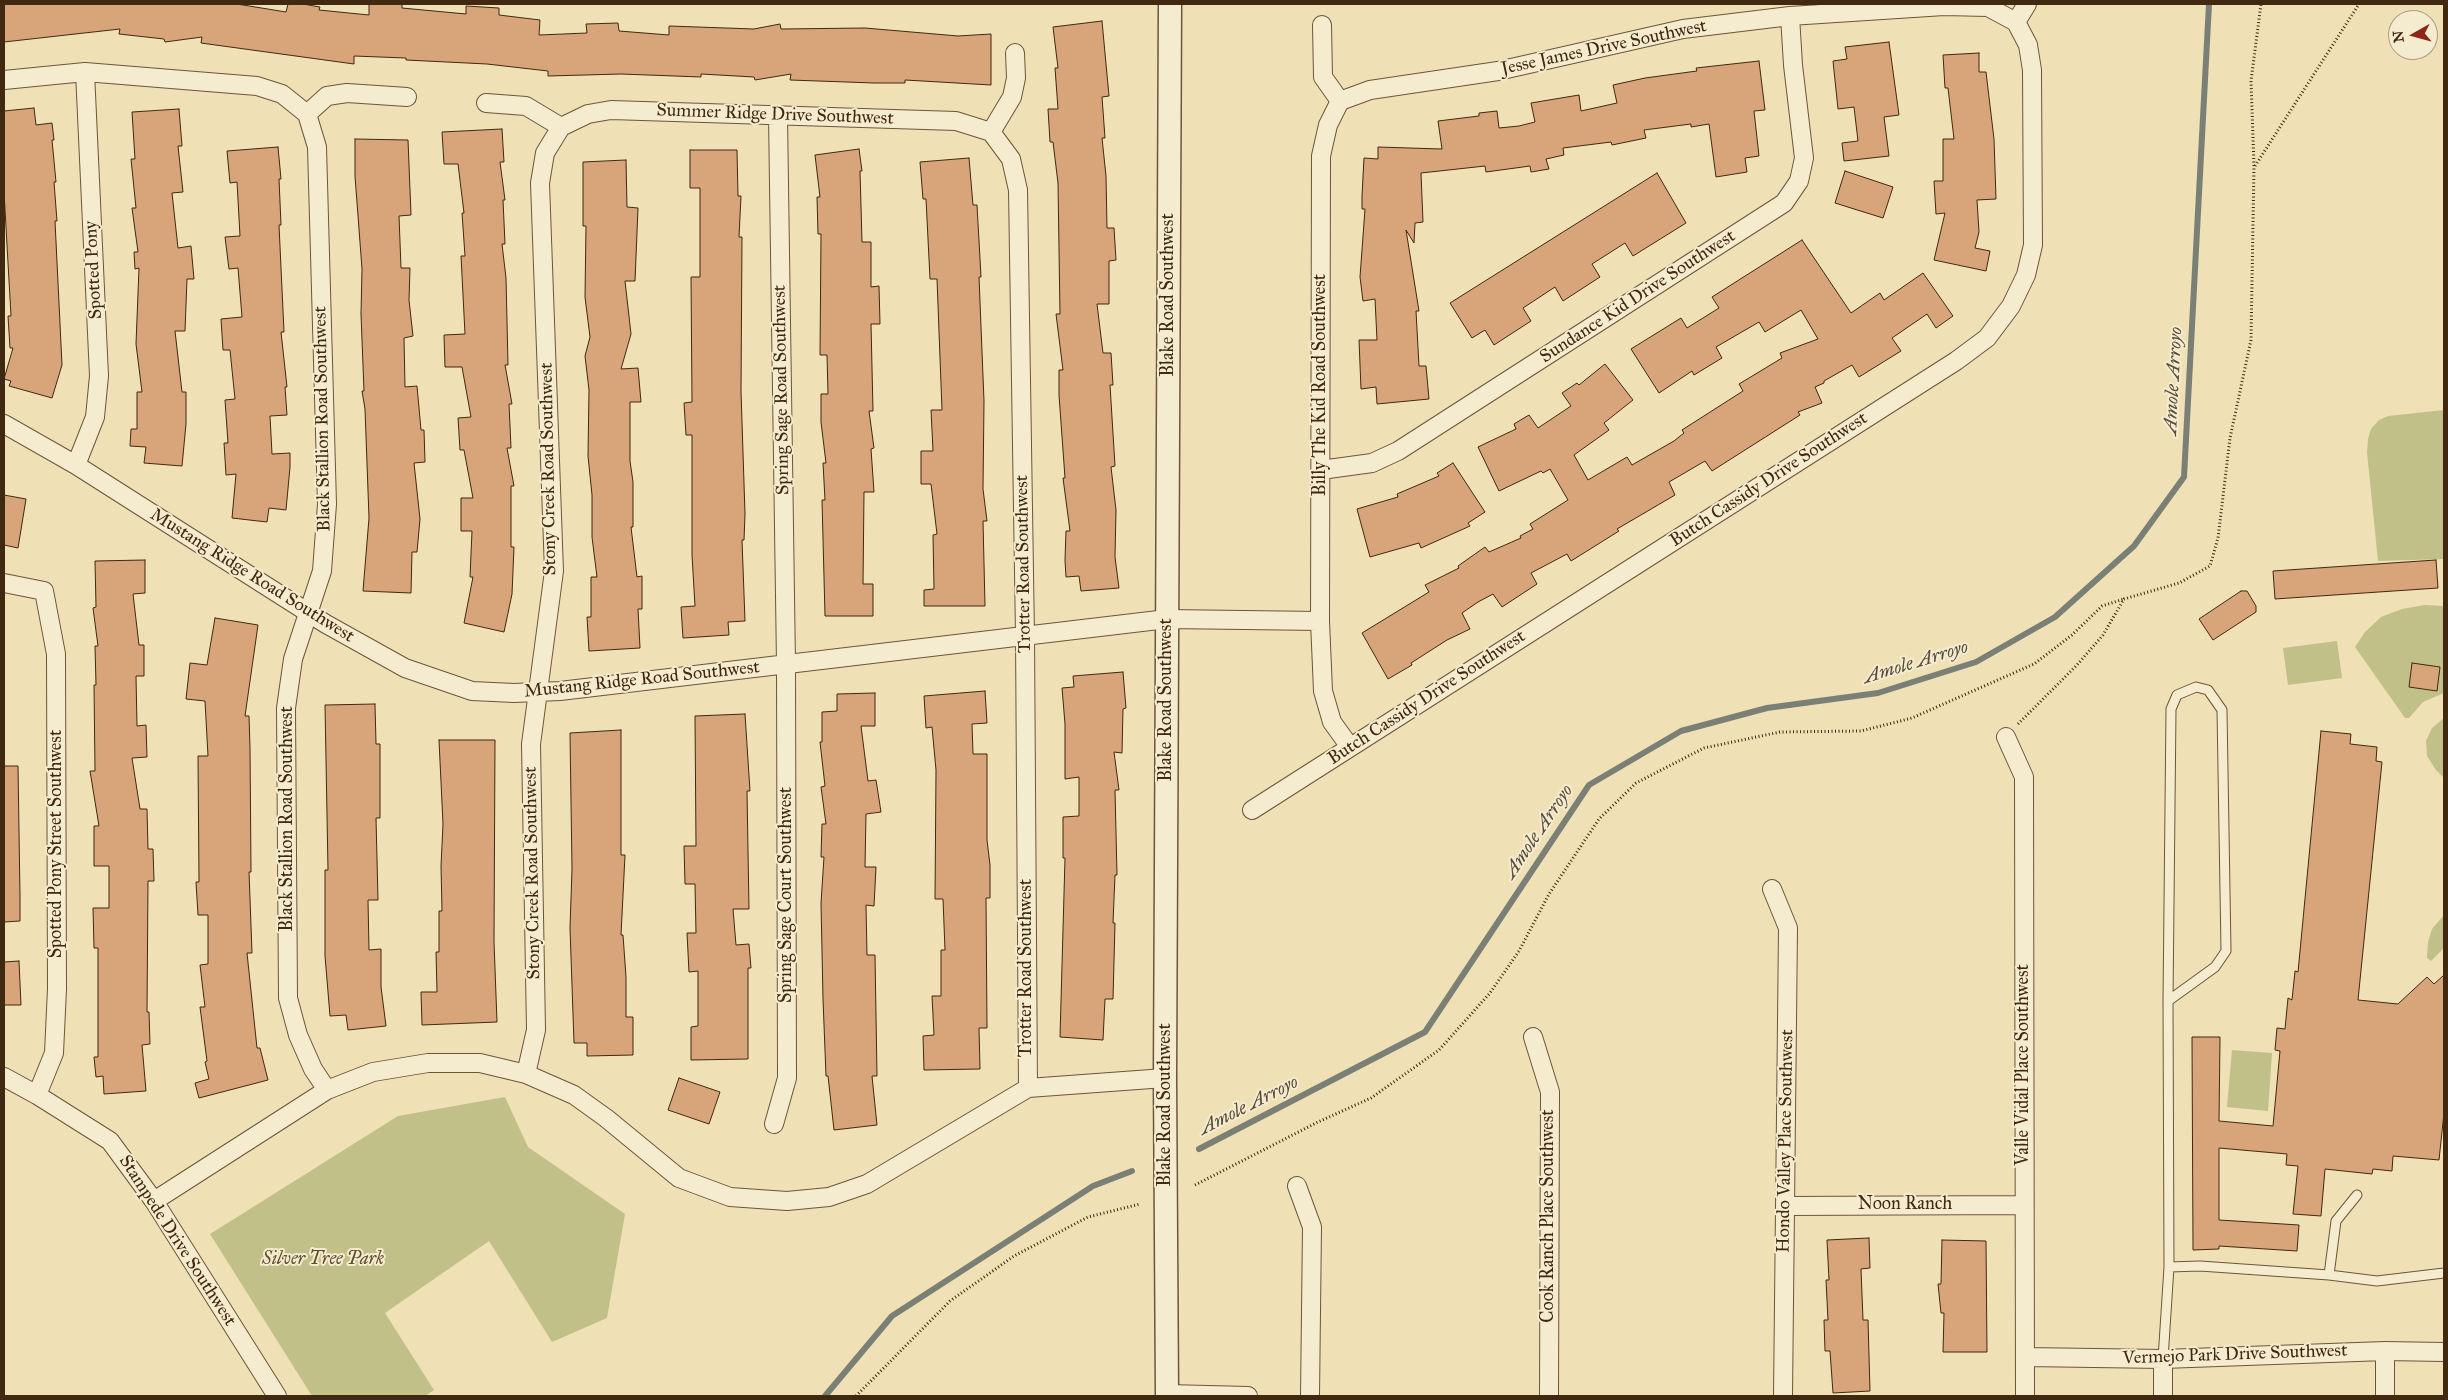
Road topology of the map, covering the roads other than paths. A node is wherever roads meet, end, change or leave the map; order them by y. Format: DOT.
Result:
graph roads {
  1 [pos="1170,4"];
  2 [pos="2027,4"];
  3 [pos="1790,16"];
  4 [pos="2016,22"];
  5 [pos="1322,25"];
  6 [pos="1015,53"];
  7 [pos="85,72"];
  8 [pos="4,80"];
  9 [pos="407,97"];
  10 [pos="1340,101"];
  11 [pos="486,103"];
  12 [pos="307,114"];
  13 [pos="778,116"];
  14 [pos="561,127"];
  15 [pos="991,132"];
  16 [pos="4,424"];
  17 [pos="76,466"];
  18 [pos="1321,470"];
  19 [pos="4,584"];
  20 [pos="308,612"];
  21 [pos="1167,619"];
  22 [pos="1320,621"];
  23 [pos="1025,636"];
  24 [pos="786,664"];
  25 [pos="537,692"];
  26 [pos="2006,737"];
  27 [pos="1350,747"];
  28 [pos="1252,810"];
  29 [pos="1772,889"];
  30 [pos="2168,1001"];
  31 [pos="1533,1037"];
  32 [pos="526,1074"];
  33 [pos="4,1077"];
  34 [pos="1165,1078"];
  35 [pos="1028,1088"];
  36 [pos="326,1090"];
  37 [pos="37,1095"];
  38 [pos="774,1124"];
  39 [pos="1297,1186"];
  40 [pos="2357,1195"];
  41 [pos="154,1201"];
  42 [pos="2024,1204"];
  43 [pos="1786,1206"];
  44 [pos="2169,1267"];
  45 [pos="2444,1273"];
  46 [pos="2329,1275"];
  47 [pos="2385,1351"];
  48 [pos="2444,1352"];
  49 [pos="2026,1357"];
  50 [pos="2163,1359"];
  51 [pos="1167,1395"];
  52 [pos="277,1396"];
  53 [pos="1248,1396"];
  54 [pos="1310,1396"];
  55 [pos="1549,1396"];
  56 [pos="1783,1396"];
  57 [pos="2025,1396"];
  58 [pos="2163,1396"];
  59 [pos="2385,1396"];
  1 -- 21 [label="street, Blake Road Southwest"];
  2 -- 4 [label="street"];
  3 -- 4 [label="street, Jesse James Drive Southwest"];
  3 -- 10 [label="street, Jesse James Drive Southwest"];
  3 -- 18 [label="street, Sundance Kid Drive Southwest"];
  4 -- 27 [label="street, Butch Cassidy Drive Southwest"];
  5 -- 10 [label="street"];
  6 -- 15 [label="street"];
  7 -- 8 [label="street"];
  7 -- 12 [label="street"];
  7 -- 17 [label="street, Spotted Pony"];
  9 -- 12 [label="street"];
  10 -- 18 [label="street, Billy The Kid Road Southwest"];
  11 -- 14 [label="street"];
  12 -- 20 [label="street, Black Stallion Road Southwest"];
  13 -- 14 [label="street, Summer Ridge Drive Southwest"];
  13 -- 15 [label="street, Summer Ridge Drive Southwest"];
  13 -- 24 [label="street, Spring Sage Road Southwest"];
  14 -- 25 [label="street, Stony Creek Road Southwest"];
  15 -- 23 [label="street, Trotter Road Southwest"];
  16 -- 17 [label="street, Mustang Ridge Road Southwest"];
  17 -- 20 [label="street, Mustang Ridge Road Southwest"];
  18 -- 22 [label="street, Billy The Kid Road Southwest"];
  19 -- 37 [label="street, Spotted Pony Street Southwest"];
  20 -- 25 [label="street, Mustang Ridge Road Southwest"];
  20 -- 36 [label="street, Black Stallion Road Southwest"];
  21 -- 22 [label="street, Mustang Ridge Road Southwest"];
  21 -- 23 [label="street, Mustang Ridge Road Southwest"];
  21 -- 34 [label="street, Blake Road Southwest"];
  22 -- 27 [label="street, Billy The Kid Road Southwest"];
  23 -- 24 [label="street, Mustang Ridge Road Southwest"];
  23 -- 35 [label="street, Trotter Road Southwest"];
  24 -- 25 [label="street, Mustang Ridge Road Southwest"];
  24 -- 38 [label="street, Spring Sage Court Southwest"];
  25 -- 32 [label="street, Stony Creek Road Southwest"];
  26 -- 42 [label="street, Valle Vidal Place Southwest"];
  27 -- 28 [label="street, Butch Cassidy Drive Southwest"];
  29 -- 43 [label="street, Hondo Valley Place Southwest"];
  30 -- 30 [label="lane"];
  30 -- 44 [label="lane"];
  31 -- 55 [label="street, Cook Ranch Place Southwest"];
  32 -- 35 [label="street"];
  32 -- 36 [label="street"];
  33 -- 37 [label="street, Stampede Drive Southwest"];
  34 -- 35 [label="street"];
  34 -- 51 [label="street, Blake Road Southwest"];
  36 -- 41 [label="street"];
  37 -- 41 [label="street, Stampede Drive Southwest"];
  39 -- 54 [label="street"];
  40 -- 46 [label="lane"];
  41 -- 52 [label="street, Stampede Drive Southwest"];
  42 -- 43 [label="street, Noon Ranch"];
  42 -- 49 [label="street, Valle Vidal Place Southwest"];
  43 -- 56 [label="street, Hondo Valley Place Southwest"];
  44 -- 46 [label="lane"];
  44 -- 50 [label="lane"];
  45 -- 46 [label="lane"];
  47 -- 48 [label="street, Vermejo Park Drive Southwest"];
  47 -- 50 [label="street, Vermejo Park Drive Southwest"];
  47 -- 59 [label="street"];
  49 -- 50 [label="street, Vermejo Park Drive Southwest"];
  49 -- 57 [label="street, Valle Vidal Place Southwest"];
  50 -- 58 [label="street"];
  51 -- 53 [label="street"];
}
